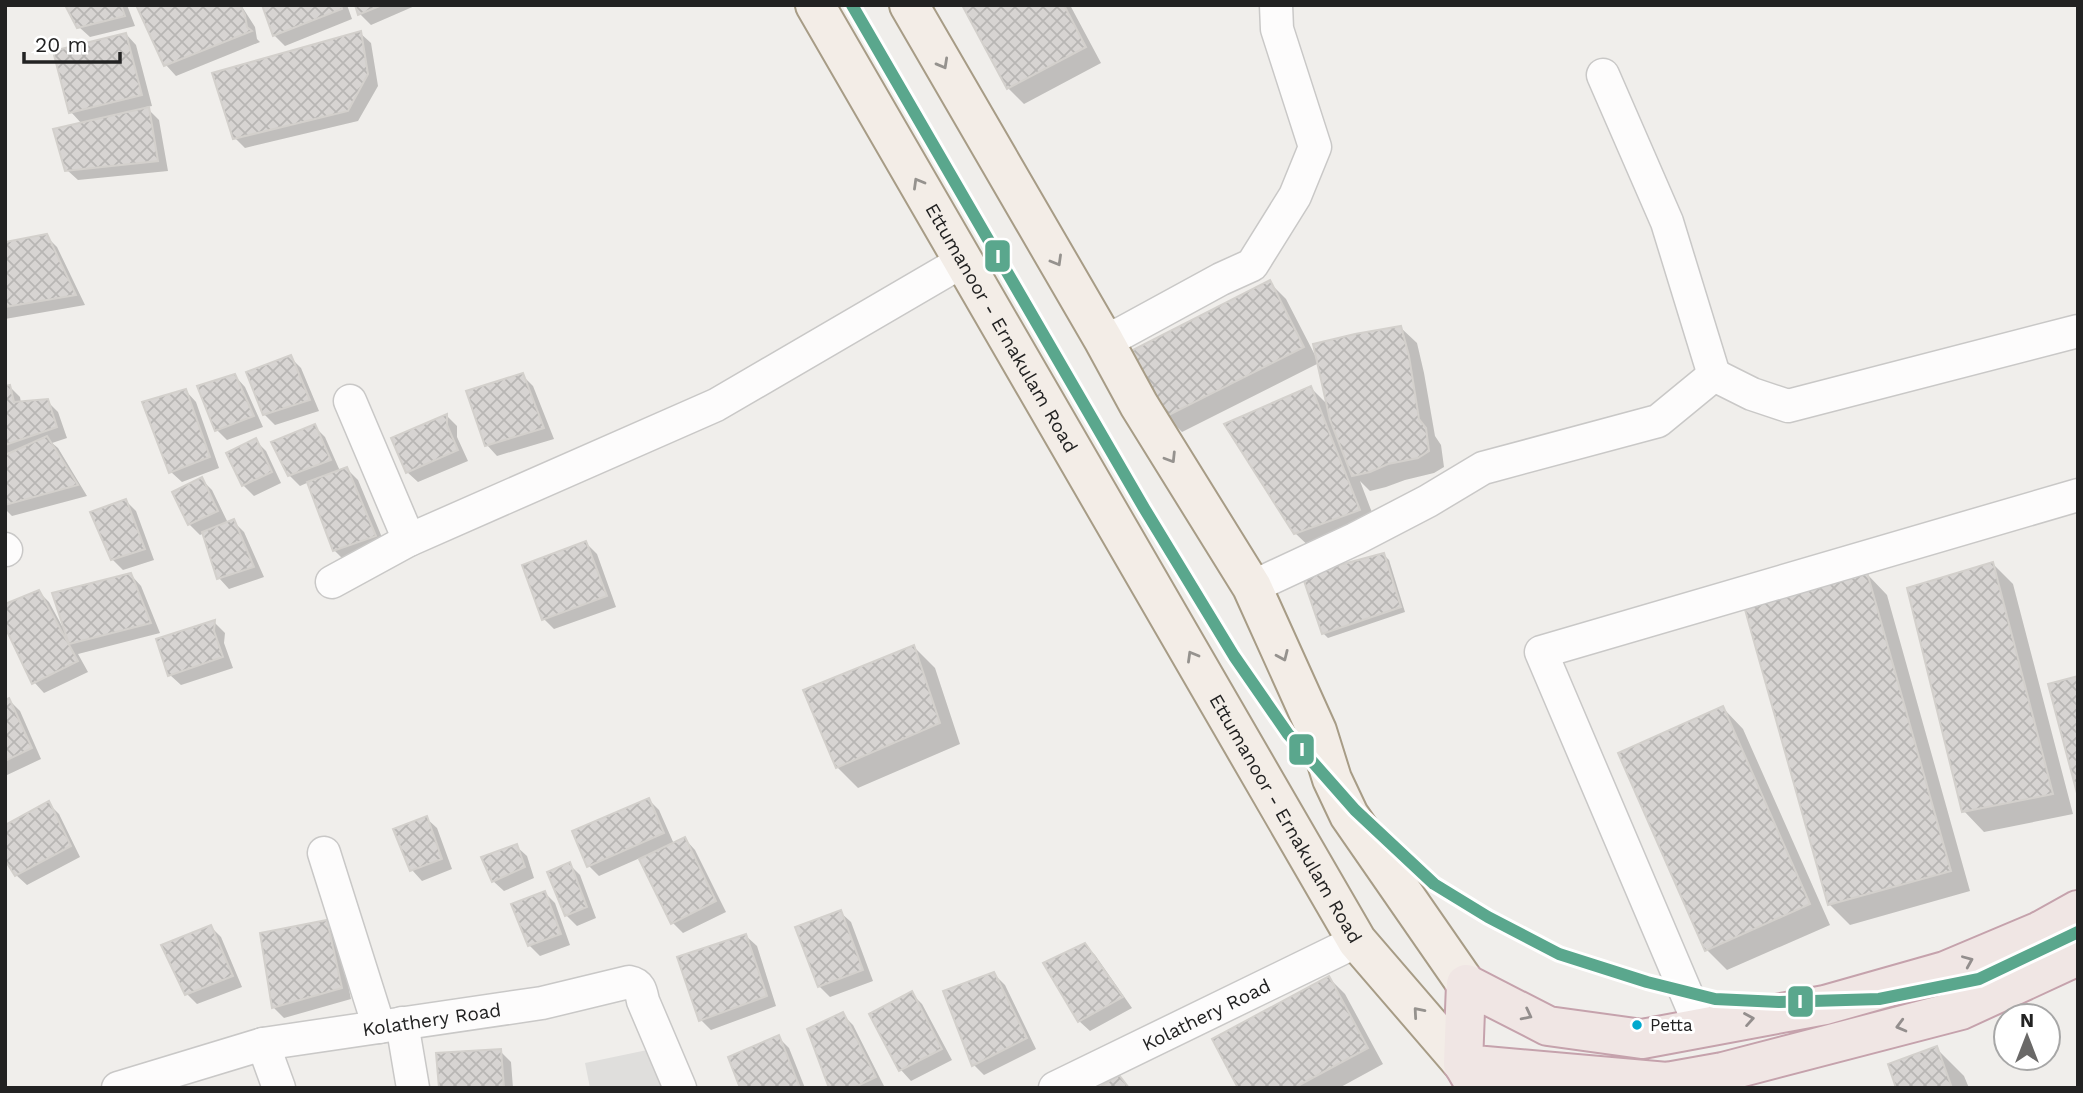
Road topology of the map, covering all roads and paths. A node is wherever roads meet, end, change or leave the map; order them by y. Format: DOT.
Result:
graph roads {
  1 [pos="815,5"];
  2 [pos="909,5"];
  3 [pos="1276,5"];
  4 [pos="1603,75"];
  5 [pos="963,261"];
  6 [pos="2078,331"];
  7 [pos="1103,339"];
  8 [pos="1714,375"];
  9 [pos="349,401"];
  10 [pos="2078,495"];
  11 [pos="409,540"];
  12 [pos="332,582"];
  13 [pos="1252,587"];
  14 [pos="324,853"];
  15 [pos="2078,910"];
  16 [pos="1357,940"];
  17 [pos="2078,956"];
  18 [pos="1466,984"];
  19 [pos="391,1025"];
  20 [pos="1701,1028"];
  21 [pos="1662,1035"];
  22 [pos="263,1044"];
  23 [pos="1470,1076"];
  24 [pos="1666,1085"];
  25 [pos="118,1088"];
  26 [pos="279,1088"];
  27 [pos="413,1088"];
  28 [pos="680,1088"];
  29 [pos="1055,1088"];
  5 -- 1 [label="main road, Ettumanoor - Ernakulam Road, one-way"];
  2 -- 7 [label="main road, one-way"];
  3 -- 7 [label="street"];
  4 -- 8 [label="street"];
  5 -- 11 [label="street"];
  16 -- 5 [label="main road, Ettumanoor - Ernakulam Road, one-way"];
  6 -- 8 [label="street"];
  7 -- 13 [label="main road, one-way"];
  8 -- 13 [label="street"];
  9 -- 11 [label="street"];
  10 -- 20 [label="street"];
  11 -- 12 [label="street"];
  13 -- 18 [label="main road, one-way"];
  14 -- 19 [label="street"];
  20 -- 15 [label="highway, one-way"];
  23 -- 16 [label="main road, Ettumanoor - Ernakulam Road, one-way"];
  16 -- 29 [label="street, Kolathery Road"];
  17 -- 24 [label="highway, one-way"];
  18 -- 21 [label="highway, one-way"];
  18 -- 23 [label="highway"];
  19 -- 22 [label="street, Kolathery Road"];
  19 -- 27 [label="street"];
  19 -- 28 [label="street, Kolathery Road"];
  20 -- 21 [label="highway"];
  21 -- 24 [label="highway"];
  22 -- 25 [label="street, Kolathery Road"];
  22 -- 26 [label="street"];
  23 -- 24 [label="highway"];
}
